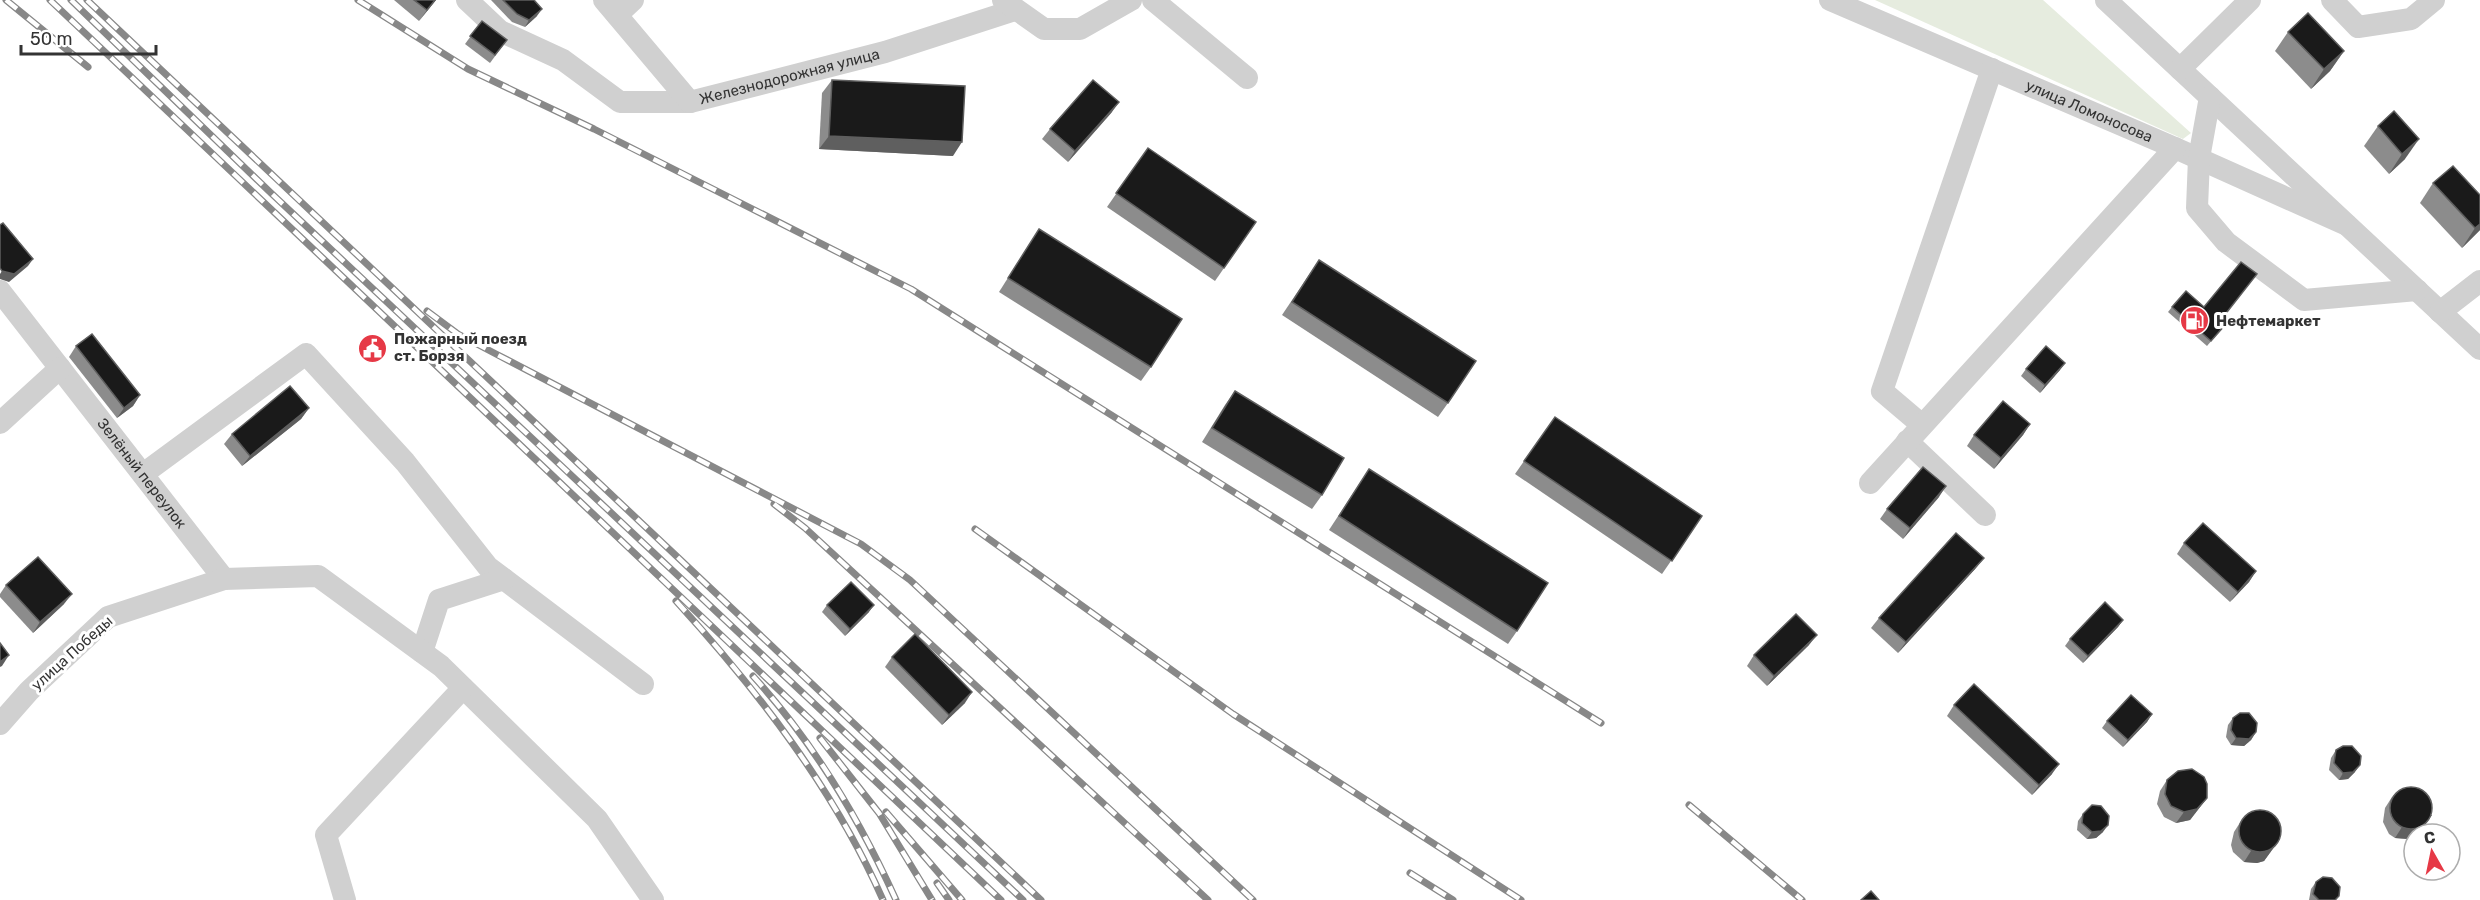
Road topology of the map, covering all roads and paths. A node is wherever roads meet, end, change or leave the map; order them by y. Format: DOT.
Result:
graph roads {
  1 [pos="467,0"];
  2 [pos="1131,0"];
  3 [pos="1153,0"];
  4 [pos="1830,0"];
  5 [pos="2106,0"];
  6 [pos="2250,0"];
  7 [pos="2332,0"];
  8 [pos="2434,0"];
  9 [pos="618,5"];
  10 [pos="1009,5"];
  11 [pos="1992,69"];
  12 [pos="2180,69"];
  13 [pos="1247,78"];
  14 [pos="2210,97"];
  15 [pos="690,102"];
  16 [pos="2175,148"];
  17 [pos="2199,158"];
  18 [pos="2347,225"];
  19 [pos="2480,282"];
  20 [pos="2417,290"];
  21 [pos="0,291"];
  22 [pos="2440,312"];
  23 [pos="2480,350"];
  24 [pos="60,368"];
  25 [pos="0,423"];
  26 [pos="1914,434"];
  27 [pos="143,474"];
  28 [pos="1870,483"];
  29 [pos="1985,515"];
  30 [pos="224,579"];
  31 [pos="504,579"];
  32 [pos="422,652"];
  33 [pos="643,684"];
  34 [pos="464,688"];
  35 [pos="0,724"];
  36 [pos="345,900"];
  37 [pos="653,900"];
  1 -- 15 [label="street"];
  2 -- 10 [label="street"];
  3 -- 13 [label="street"];
  4 -- 11 [label="street, улица Ломоносова"];
  5 -- 12 [label="street, улица Ломоносова"];
  6 -- 12 [label="street"];
  7 -- 8 [label="street"];
  9 -- 15 [label="street, Железнодорожная улица"];
  10 -- 15 [label="street, Железнодорожная улица"];
  11 -- 16 [label="street, улица Ломоносова"];
  11 -- 26 [label="street"];
  12 -- 14 [label="street, улица Ломоносова"];
  14 -- 17 [label="street"];
  14 -- 18 [label="street, улица Ломоносова"];
  16 -- 17 [label="street, улица Ломоносова"];
  16 -- 26 [label="street"];
  17 -- 18 [label="street, улица Ломоносова"];
  17 -- 20 [label="street"];
  18 -- 20 [label="street, улица Ломоносова"];
  19 -- 22 [label="street"];
  20 -- 22 [label="street, улица Ломоносова"];
  21 -- 24 [label="street, Зелёный переулок"];
  22 -- 23 [label="street, улица Ломоносова"];
  24 -- 25 [label="street"];
  24 -- 27 [label="street, Зелёный переулок"];
  26 -- 28 [label="street"];
  26 -- 29 [label="street"];
  27 -- 30 [label="street, Зелёный переулок"];
  27 -- 31 [label="street"];
  30 -- 32 [label="street, улица Победы"];
  30 -- 35 [label="street, улица Победы"];
  31 -- 32 [label="street"];
  31 -- 33 [label="street"];
  32 -- 34 [label="street, улица Победы"];
  34 -- 36 [label="street"];
  34 -- 37 [label="street, улица Победы"];
}
